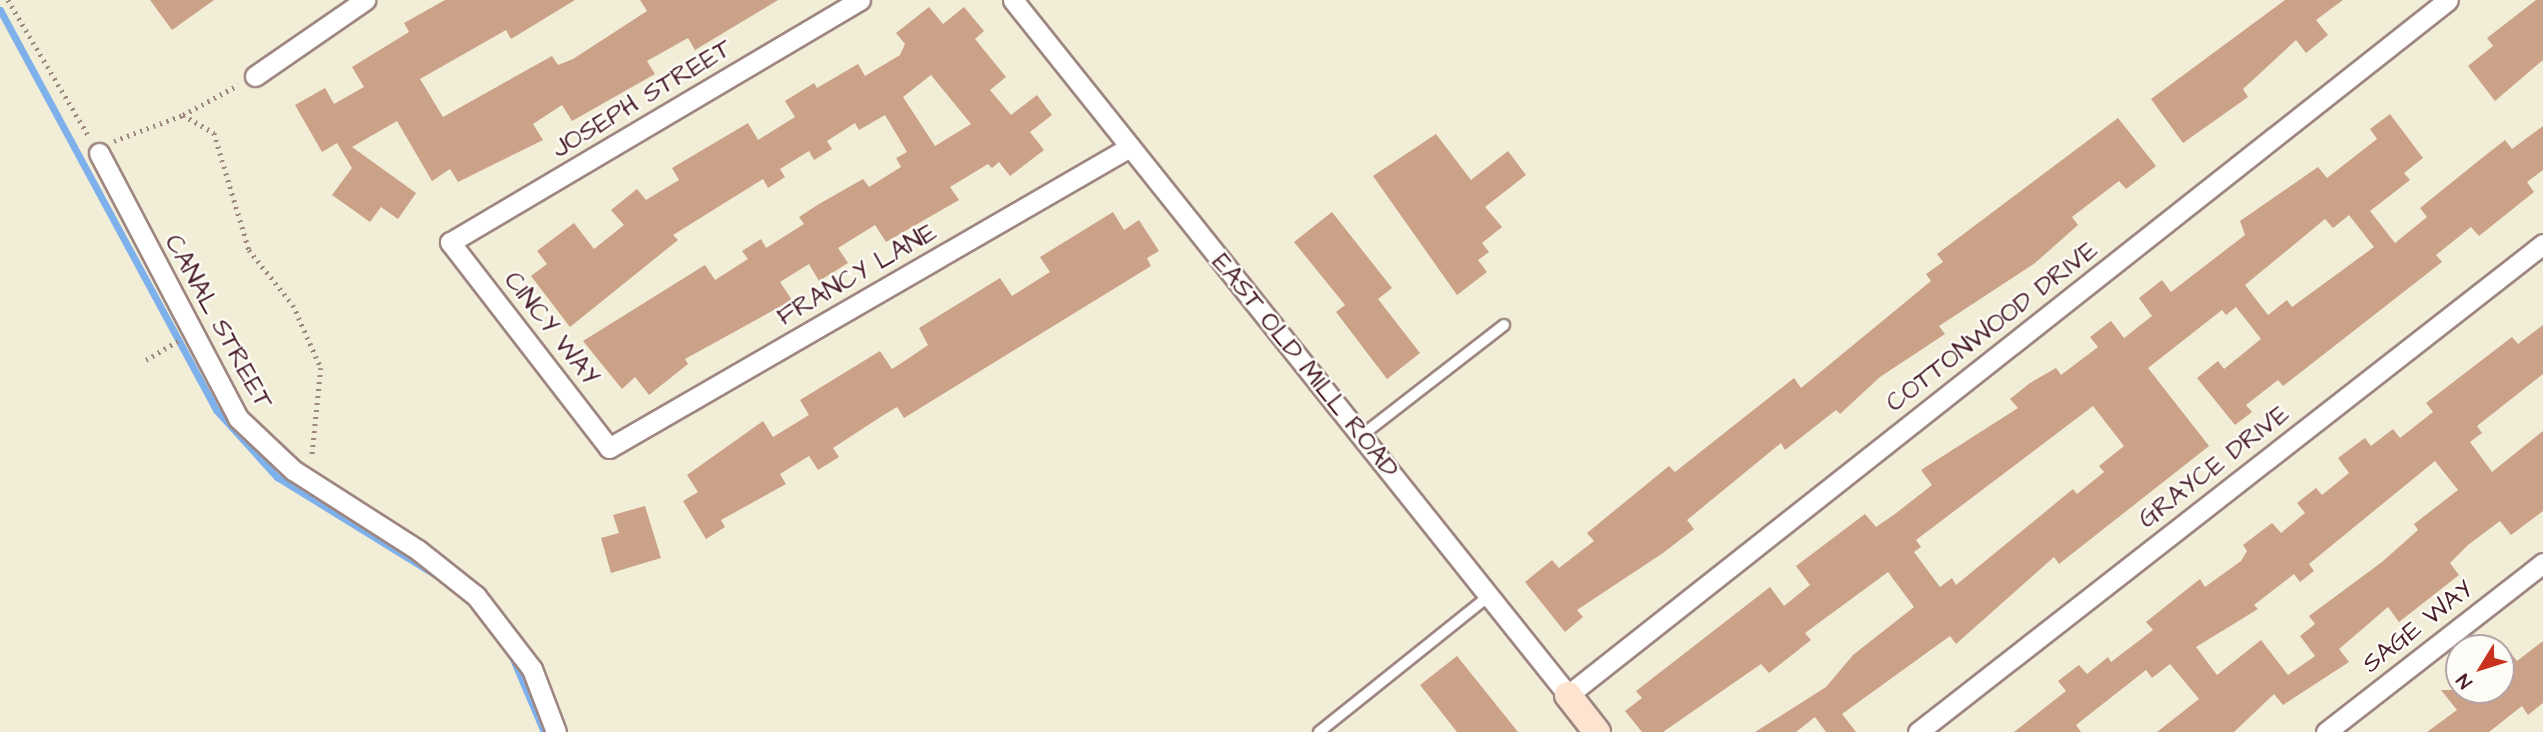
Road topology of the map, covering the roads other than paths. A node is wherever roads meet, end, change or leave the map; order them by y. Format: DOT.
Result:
graph roads {
  1 [pos="365,0"];
  2 [pos="860,0"];
  3 [pos="1013,0"];
  4 [pos="2448,0"];
  5 [pos="254,76"];
  6 [pos="1130,147"];
  7 [pos="99,153"];
  8 [pos="450,242"];
  9 [pos="2543,244"];
  10 [pos="1504,325"];
  11 [pos="1361,436"];
  12 [pos="609,448"];
  13 [pos="2543,563"];
  14 [pos="1489,596"];
  15 [pos="1568,695"];
  16 [pos="556,732"];
  17 [pos="1319,732"];
  18 [pos="1597,732"];
  19 [pos="1918,732"];
  20 [pos="2326,732"];
  1 -- 5 [label="street"];
  2 -- 8 [label="street, JOSEPH STREET"];
  3 -- 6 [label="street, EAST OLD MILL ROAD"];
  4 -- 15 [label="street, COTTONWOOD DRIVE"];
  6 -- 11 [label="street, EAST OLD MILL ROAD"];
  6 -- 12 [label="street, FRANCY LANE"];
  7 -- 16 [label="street, CANAL STREET"];
  8 -- 12 [label="street, CINCY WAY"];
  9 -- 19 [label="street, GRAYCE DRIVE"];
  10 -- 11 [label="lane"];
  11 -- 14 [label="street, EAST OLD MILL ROAD"];
  13 -- 20 [label="street, SAGE WAY"];
  14 -- 15 [label="street, EAST OLD MILL ROAD"];
  14 -- 17 [label="lane"];
  15 -- 18 [label="street, EAST OLD MILL ROAD"];
}
